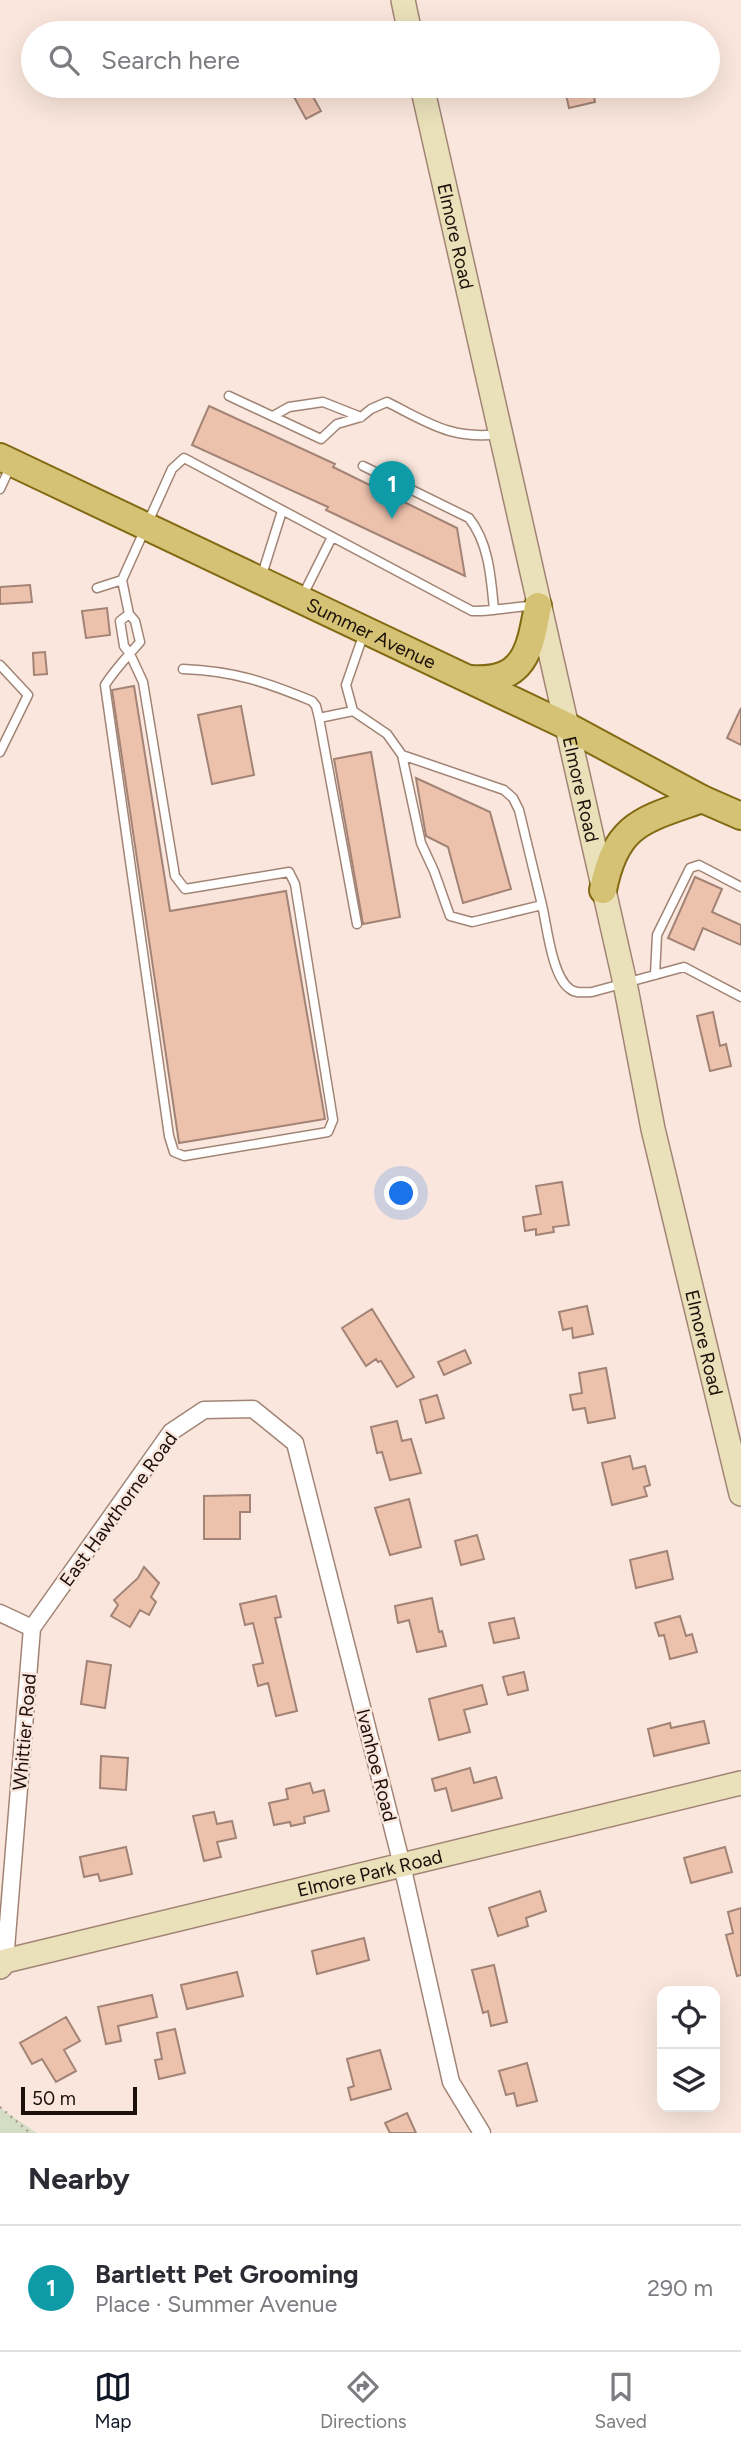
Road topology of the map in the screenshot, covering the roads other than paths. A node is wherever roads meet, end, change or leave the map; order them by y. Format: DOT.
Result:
graph roads {
  1 [pos="403,0"];
  2 [pos="407,21"];
  3 [pos="425,98"];
  4 [pos="229,396"];
  5 [pos="273,416"];
  6 [pos="361,418"];
  7 [pos="500,435"];
  8 [pos="6,460"];
  9 [pos="363,466"];
  10 [pos="0,489"];
  11 [pos="282,511"];
  12 [pos="147,527"];
  13 [pos="332,537"];
  14 [pos="122,580"];
  15 [pos="261,580"];
  16 [pos="97,587"];
  17 [pos="301,599"];
  18 [pos="538,606"];
  19 [pos="494,610"];
  20 [pos="129,614"];
  21 [pos="365,630"];
  22 [pos="130,654"];
  23 [pos="1,669"];
  24 [pos="183,669"];
  25 [pos="470,680"];
  26 [pos="353,711"];
  27 [pos="319,718"];
  28 [pos="565,725"];
  29 [pos="0,752"];
  30 [pos="402,755"];
  31 [pos="702,799"];
  32 [pos="741,816"];
  33 [pos="741,887"];
  34 [pos="603,890"];
  35 [pos="542,905"];
  36 [pos="356,923"];
  37 [pos="655,975"];
  38 [pos="625,983"];
  39 [pos="741,997"];
  40 [pos="253,1409"];
  41 [pos="741,1494"];
  42 [pos="0,1613"];
  43 [pos="32,1628"];
  44 [pos="741,1783"];
  45 [pos="402,1865"];
  46 [pos="3,1964"];
  47 [pos="482,2133"];
  1 -- 2 [label="street"];
  3 -- 7 [label="street, Elmore Road"];
  4 -- 5 [label="lane"];
  5 -- 6 [label="lane"];
  5 -- 6 [label="lane"];
  6 -- 7 [label="lane"];
  7 -- 18 [label="street, Elmore Road"];
  8 -- 10 [label="lane"];
  8 -- 12 [label="main road, Summer Avenue"];
  9 -- 19 [label="lane"];
  11 -- 12 [label="lane"];
  11 -- 13 [label="lane"];
  11 -- 15 [label="lane"];
  12 -- 14 [label="lane"];
  12 -- 15 [label="main road, Summer Avenue"];
  13 -- 17 [label="lane"];
  13 -- 19 [label="lane"];
  14 -- 16 [label="lane"];
  14 -- 20 [label="lane"];
  15 -- 17 [label="main road, Summer Avenue"];
  17 -- 21 [label="main road, Summer Avenue"];
  18 -- 19 [label="lane"];
  18 -- 25 [label="main road"];
  18 -- 28 [label="street, Elmore Road"];
  20 -- 22 [label="lane"];
  20 -- 22 [label="lane"];
  21 -- 25 [label="main road, Summer Avenue"];
  21 -- 26 [label="lane"];
  22 -- 22 [label="lane"];
  23 -- 29 [label="lane"];
  24 -- 27 [label="lane"];
  25 -- 28 [label="main road, Summer Avenue"];
  26 -- 27 [label="lane"];
  26 -- 30 [label="lane"];
  27 -- 36 [label="lane"];
  28 -- 31 [label="main road, Summer Avenue"];
  28 -- 34 [label="street, Elmore Road"];
  30 -- 35 [label="lane"];
  30 -- 35 [label="lane"];
  31 -- 32 [label="main road, Summer Avenue"];
  31 -- 34 [label="main road"];
  33 -- 37 [label="lane"];
  34 -- 38 [label="street, Elmore Road"];
  35 -- 38 [label="lane"];
  37 -- 38 [label="lane"];
  37 -- 39 [label="lane"];
  38 -- 41 [label="street, Elmore Road"];
  40 -- 43 [label="street, East Hawthorne Road"];
  40 -- 45 [label="street, Ivanhoe Road"];
  42 -- 43 [label="street"];
  43 -- 46 [label="street, Whittier Road"];
  44 -- 45 [label="street, Elmore Park Road"];
  45 -- 46 [label="street, Elmore Park Road"];
  45 -- 47 [label="street, Ivanhoe Road"];
}
